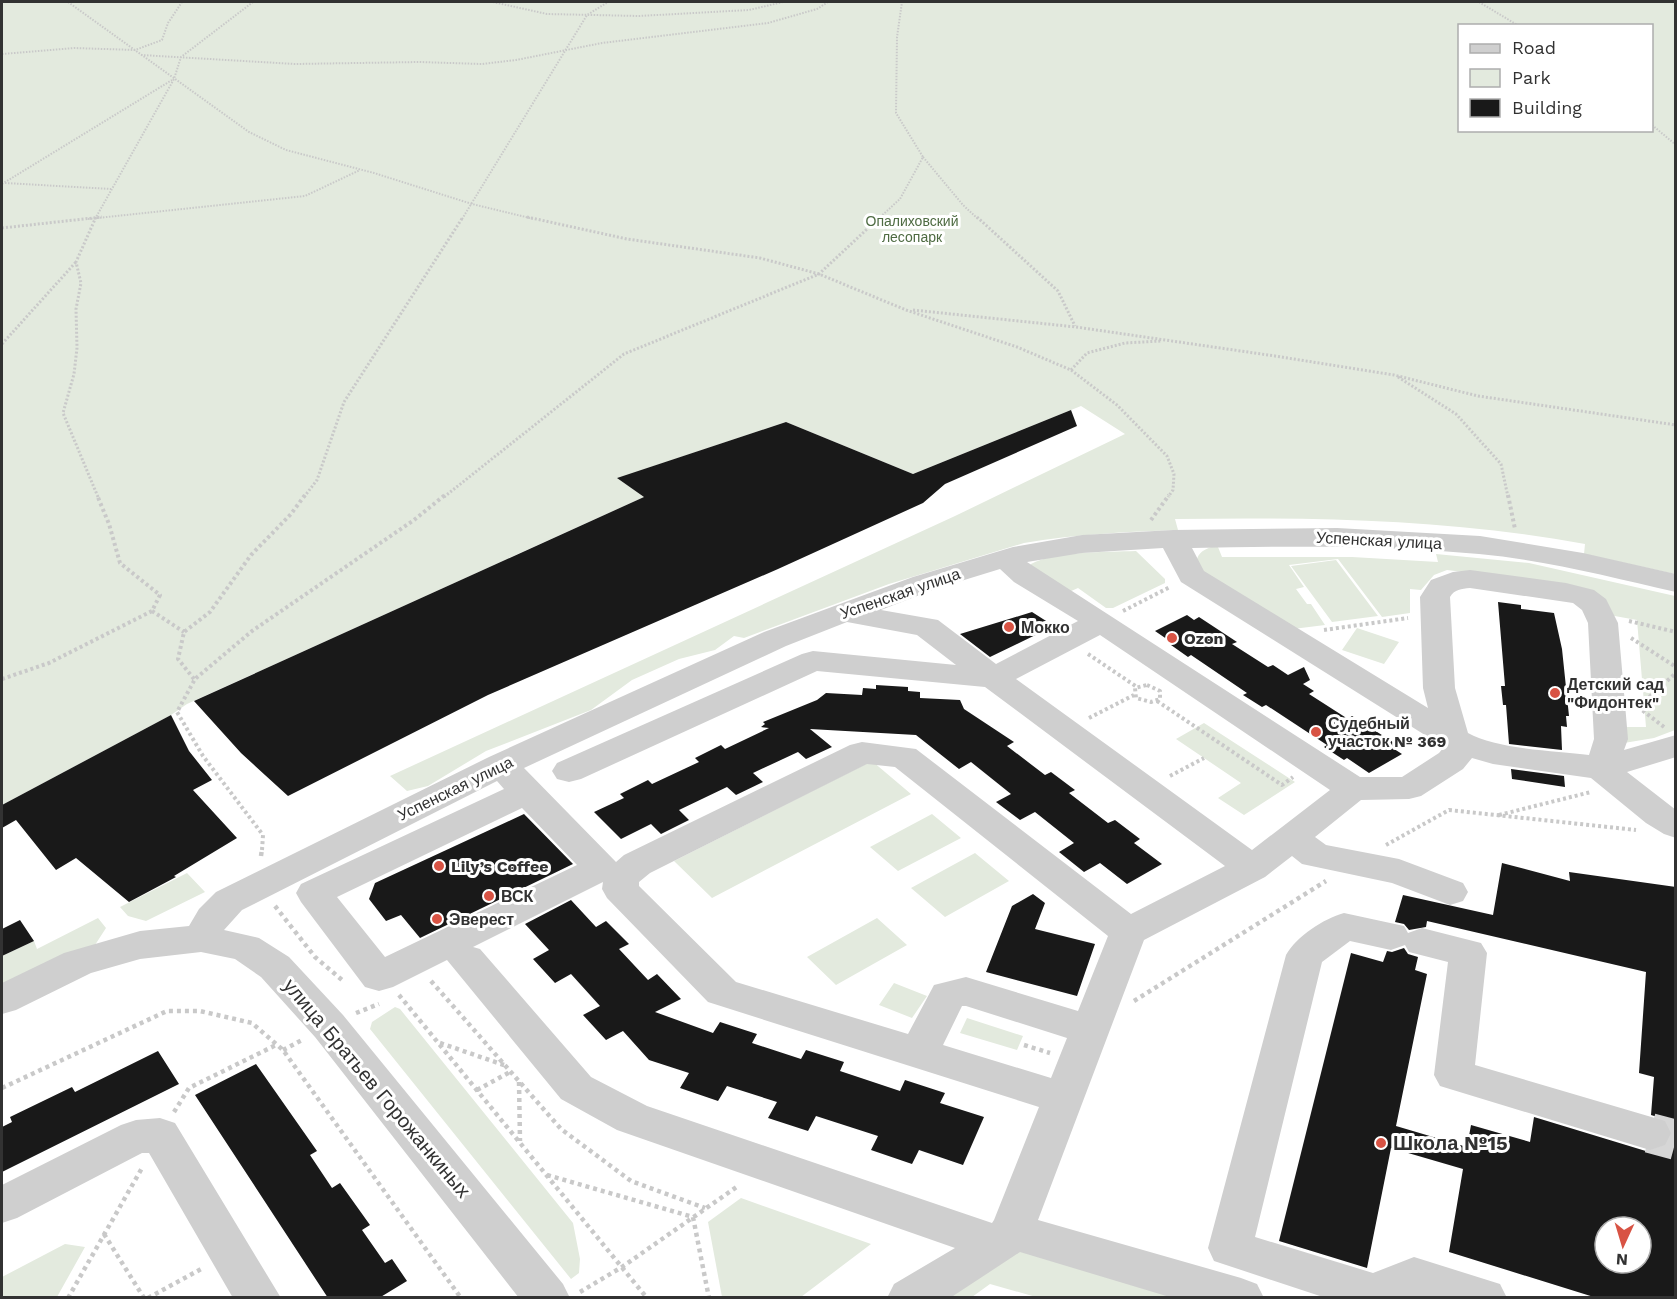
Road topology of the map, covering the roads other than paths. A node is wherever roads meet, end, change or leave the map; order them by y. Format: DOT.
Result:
graph roads {
  1 [pos="1159,532"];
  2 [pos="1005,558"];
  3 [pos="1676,584"];
  4 [pos="844,612"];
  5 [pos="1101,622"];
  6 [pos="994,678"];
  7 [pos="1672,739"];
  8 [pos="1459,741"];
  9 [pos="501,765"];
  10 [pos="569,771"];
  11 [pos="1611,777"];
  12 [pos="1353,789"];
  13 [pos="526,792"];
  14 [pos="1676,826"];
  15 [pos="1292,838"];
  16 [pos="1252,868"];
  17 [pos="1450,892"];
  18 [pos="1128,932"];
  19 [pos="201,938"];
  20 [pos="466,959"];
  21 [pos="2,999"];
  22 [pos="1090,1030"];
  23 [pos="919,1053"];
  24 [pos="1063,1098"];
  25 [pos="1650,1133"];
  26 [pos="2,1205"];
  27 [pos="1005,1237"];
  28 [pos="548,1295"];
  29 [pos="258,1298"];
  30 [pos="910,1298"];
  31 [pos="1241,1298"];
  32 [pos="1484,1298"];
  1 -- 2 [label="street, Успенская улица"];
  1 -- 3 [label="street, Успенская улица"];
  1 -- 8 [label="street"];
  2 -- 4 [label="street, Успенская улица"];
  2 -- 5 [label="street"];
  4 -- 6 [label="street"];
  4 -- 9 [label="street, Успенская улица"];
  5 -- 6 [label="street"];
  5 -- 12 [label="street"];
  6 -- 10 [label="street"];
  6 -- 16 [label="street"];
  7 -- 11 [label="street"];
  8 -- 11 [label="street"];
  8 -- 11 [label="street"];
  8 -- 12 [label="street"];
  9 -- 13 [label="street"];
  9 -- 19 [label="street, Успенская улица"];
  11 -- 14 [label="street"];
  12 -- 15 [label="street"];
  13 -- 13 [label="street"];
  15 -- 16 [label="street"];
  15 -- 17 [label="street"];
  16 -- 18 [label="street"];
  18 -- 22 [label="street"];
  18 -- 23 [label="street"];
  19 -- 21 [label="street, улица Братьев Горожанкиных"];
  19 -- 28 [label="street, улица Братьев Горожанкиных"];
  20 -- 27 [label="street"];
  22 -- 23 [label="street"];
  22 -- 24 [label="street"];
  23 -- 24 [label="street"];
  24 -- 27 [label="street"];
  25 -- 32 [label="street"];
  26 -- 29 [label="street"];
  27 -- 30 [label="street"];
  27 -- 31 [label="street"];
}
